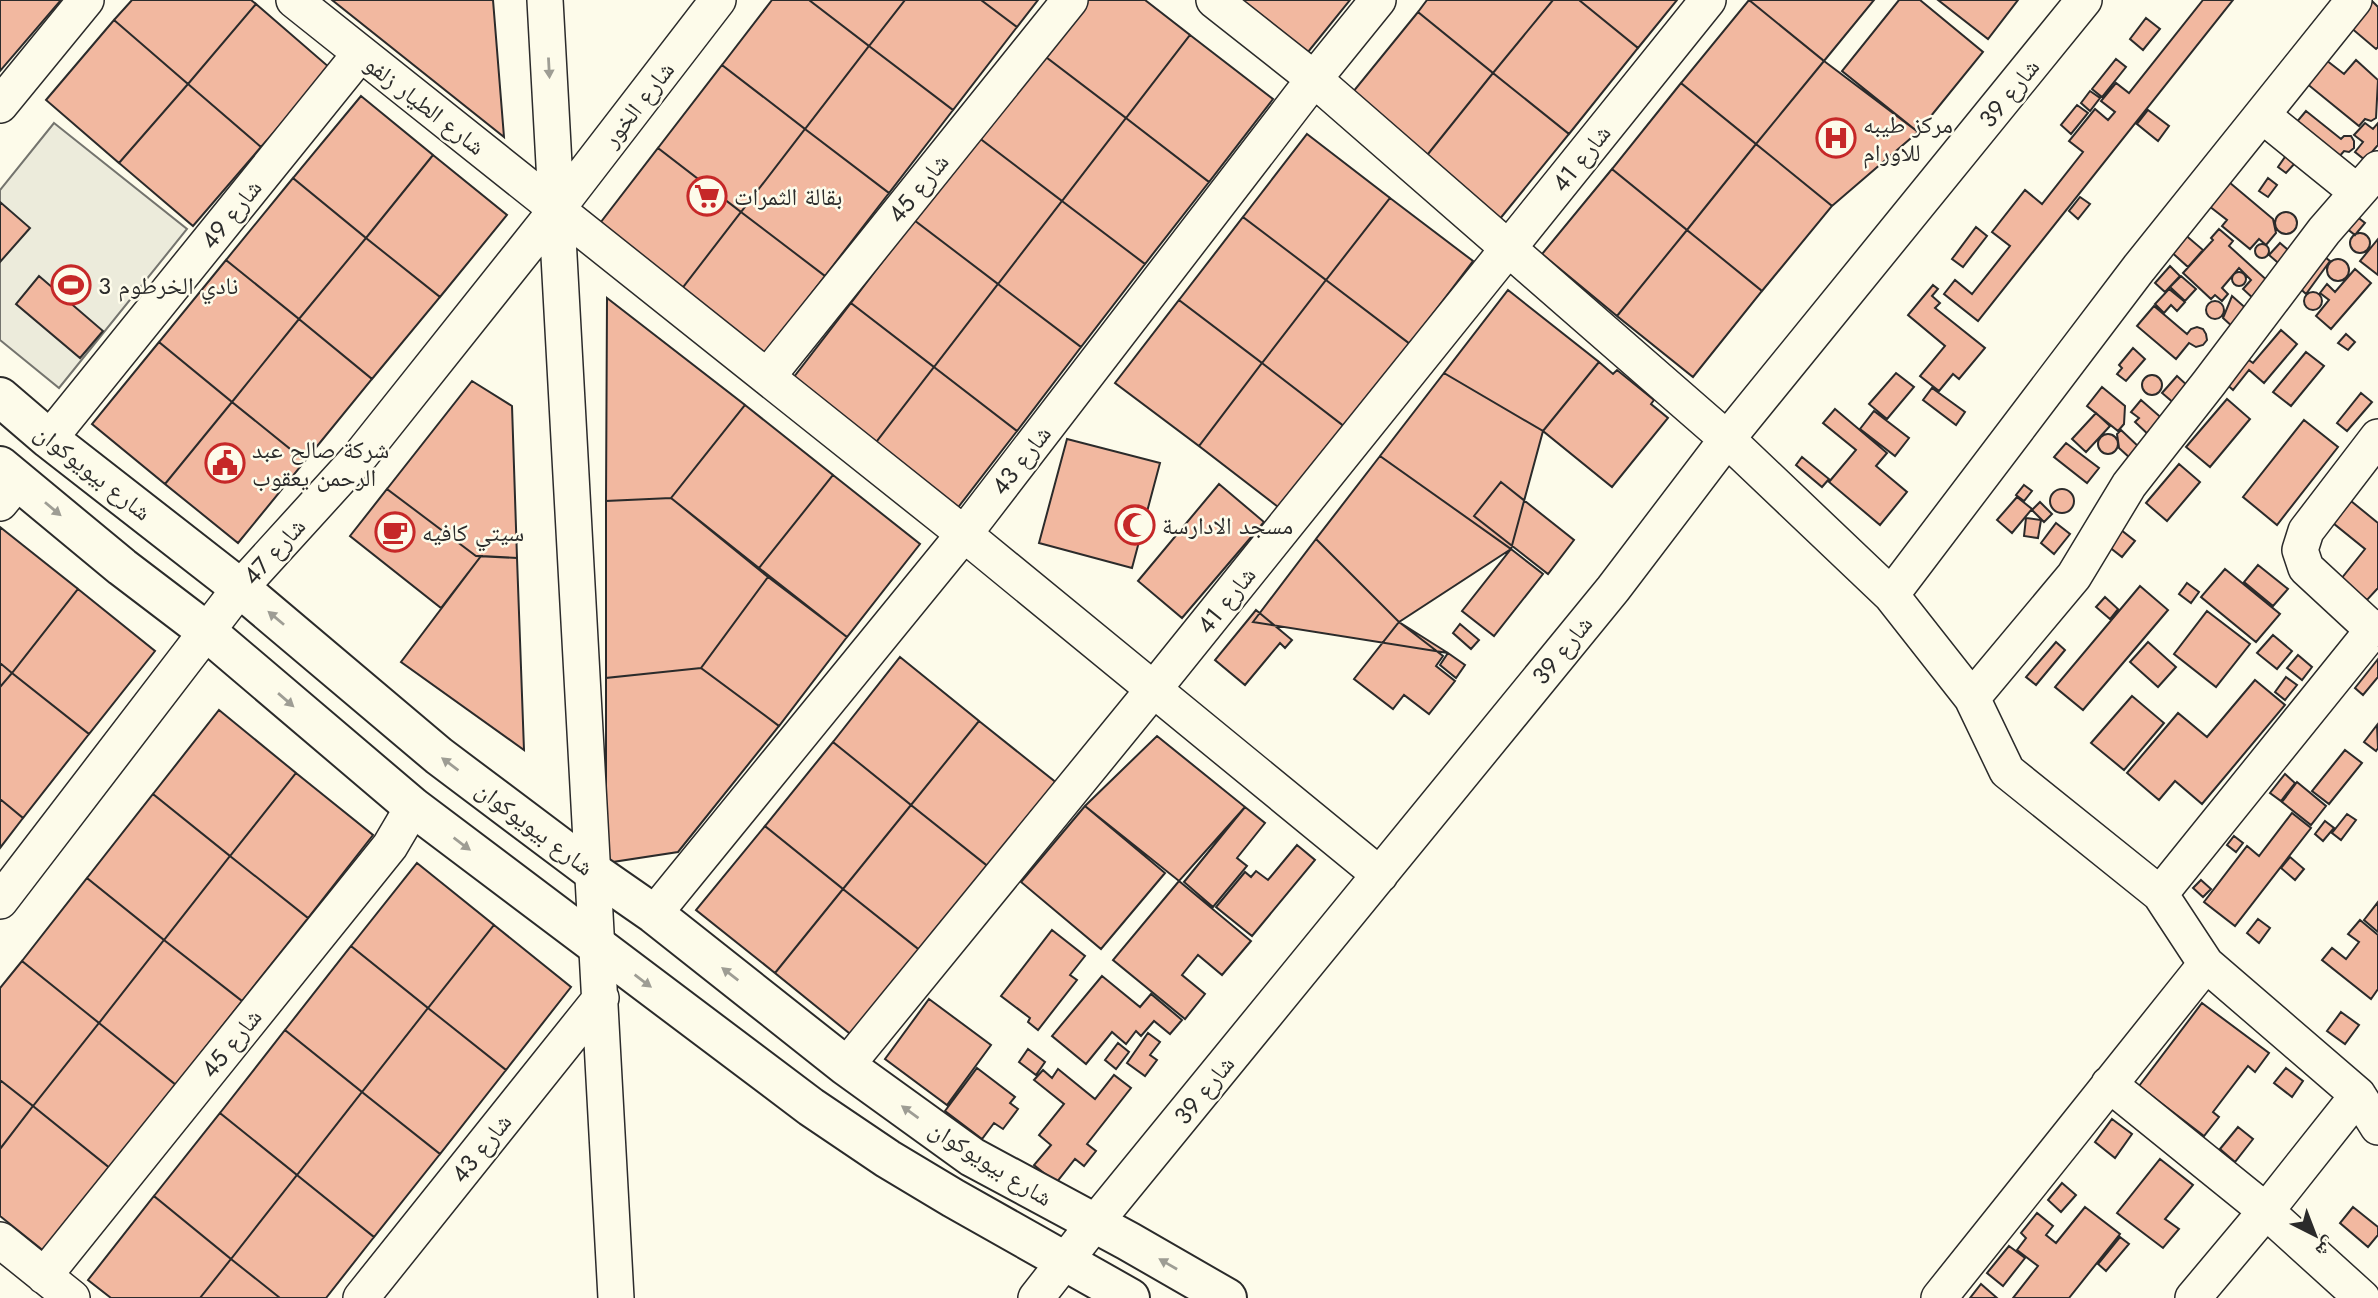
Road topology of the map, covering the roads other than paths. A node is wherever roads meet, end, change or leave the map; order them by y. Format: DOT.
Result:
graph roads {
  1 [pos="86,0"];
  2 [pos="294,0"];
  3 [pos="545,0"];
  4 [pos="718,0"];
  5 [pos="1070,0"];
  6 [pos="1214,0"];
  7 [pos="1378,0"];
  8 [pos="1708,0"];
  9 [pos="2084,0"];
  10 [pos="2354,0"];
  11 [pos="360,54"];
  12 [pos="1314,79"];
  13 [pos="0,105"];
  14 [pos="2262,115"];
  15 [pos="2367,180"];
  16 [pos="557,209"];
  17 [pos="1510,248"];
  18 [pos="766,377"];
  19 [pos="0,397"];
  20 [pos="2378,437"];
  21 [pos="50,439"];
  22 [pos="1727,439"];
  23 [pos="6,483"];
  24 [pos="964,534"];
  25 [pos="240,588"];
  26 [pos="1891,596"];
  27 [pos="2375,629"];
  28 [pos="206,631"];
  29 [pos="1153,690"];
  30 [pos="1972,698"];
  31 [pos="413,807"];
  32 [pos="592,871"];
  33 [pos="1380,875"];
  34 [pos="2160,894"];
  35 [pos="0,901"];
  36 [pos="654,914"];
  37 [pos="598,946"];
  38 [pos="2206,964"];
  39 [pos="601,998"];
  40 [pos="846,1066"];
  41 [pos="2109,1084"];
  42 [pos="2358,1094"];
  43 [pos="2378,1127"];
  44 [pos="2266,1211"];
  45 [pos="1094,1224"];
  46 [pos="0,1240"];
  47 [pos="1064,1263"];
  48 [pos="44,1276"];
  49 [pos="72,1298"];
  50 [pos="361,1298"];
  51 [pos="616,1298"];
  52 [pos="1036,1298"];
  53 [pos="1130,1298"];
  54 [pos="1227,1298"];
  55 [pos="1939,1298"];
  56 [pos="2193,1298"];
  57 [pos="2362,1298"];
  1 -- 13 [label="street"];
  2 -- 11 [label="street, شارع الطيار زلفو"];
  3 -- 16 [label="street, one-way"];
  4 -- 16 [label="street, شارع الخور"];
  5 -- 18 [label="street, شارع 45"];
  6 -- 12 [label="street"];
  7 -- 12 [label="street, شارع 43"];
  8 -- 17 [label="street, شارع 41"];
  9 -- 22 [label="street, شارع 39"];
  10 -- 14 [label="street"];
  11 -- 16 [label="street, شارع الطيار زلفو"];
  11 -- 21 [label="street, شارع 49"];
  12 -- 17 [label="street"];
  12 -- 24 [label="street, شارع 43"];
  14 -- 15 [label="street"];
  14 -- 26 [label="street"];
  15 -- 30 [label="street"];
  16 -- 18 [label="street, شارع الطيار زلفو"];
  16 -- 25 [label="street, شارع 47"];
  16 -- 32 [label="street"];
  17 -- 22 [label="street"];
  17 -- 29 [label="street, شارع 41"];
  18 -- 24 [label="street, شارع الطيار زلفو"];
  19 -- 21 [label="main road, شارع بيويوكوان"];
  20 -- 27 [label="street"];
  21 -- 25 [label="main road, شارع بيويوكوان"];
  22 -- 26 [label="street"];
  22 -- 33 [label="street, شارع 39"];
  23 -- 28 [label="main road, شارع بيويوكوان, one-way"];
  24 -- 29 [label="street, شارع الطيار زلفو"];
  24 -- 36 [label="street, شارع 43"];
  25 -- 28 [label="street, شارع 47"];
  32 -- 25 [label="main road, شارع بيويوكوان, one-way"];
  26 -- 30 [label="street"];
  27 -- 34 [label="street"];
  28 -- 31 [label="main road, شارع بيويوكوان, one-way"];
  28 -- 35 [label="street, شارع 47"];
  29 -- 33 [label="street, شارع الطيار زلفو"];
  29 -- 40 [label="street, شارع 41"];
  30 -- 34 [label="street"];
  31 -- 37 [label="main road, شارع بيويوكوان, one-way"];
  31 -- 48 [label="street, شارع 45"];
  32 -- 36 [label="main road, شارع بيويوكوان"];
  32 -- 37 [label="street"];
  33 -- 45 [label="street, شارع 39"];
  34 -- 38 [label="street"];
  40 -- 36 [label="main road, شارع بيويوكوان, one-way"];
  37 -- 39 [label="street"];
  37 -- 47 [label="main road, شارع بيويوكوان, one-way"];
  38 -- 41 [label="street"];
  38 -- 42 [label="street"];
  39 -- 50 [label="street, شارع 43"];
  39 -- 51 [label="street"];
  45 -- 40 [label="main road, شارع بيويوكوان, one-way"];
  41 -- 44 [label="street"];
  41 -- 55 [label="street"];
  42 -- 43 [label="street"];
  42 -- 44 [label="street"];
  44 -- 56 [label="street"];
  44 -- 57 [label="street"];
  45 -- 47 [label="street, شارع 39"];
  54 -- 45 [label="main road, شارع بيويوكوان, one-way"];
  46 -- 48 [label="street"];
  47 -- 52 [label="street, شارع 39"];
  47 -- 53 [label="main road, شارع بيويوكوان"];
  48 -- 49 [label="street"];
}
